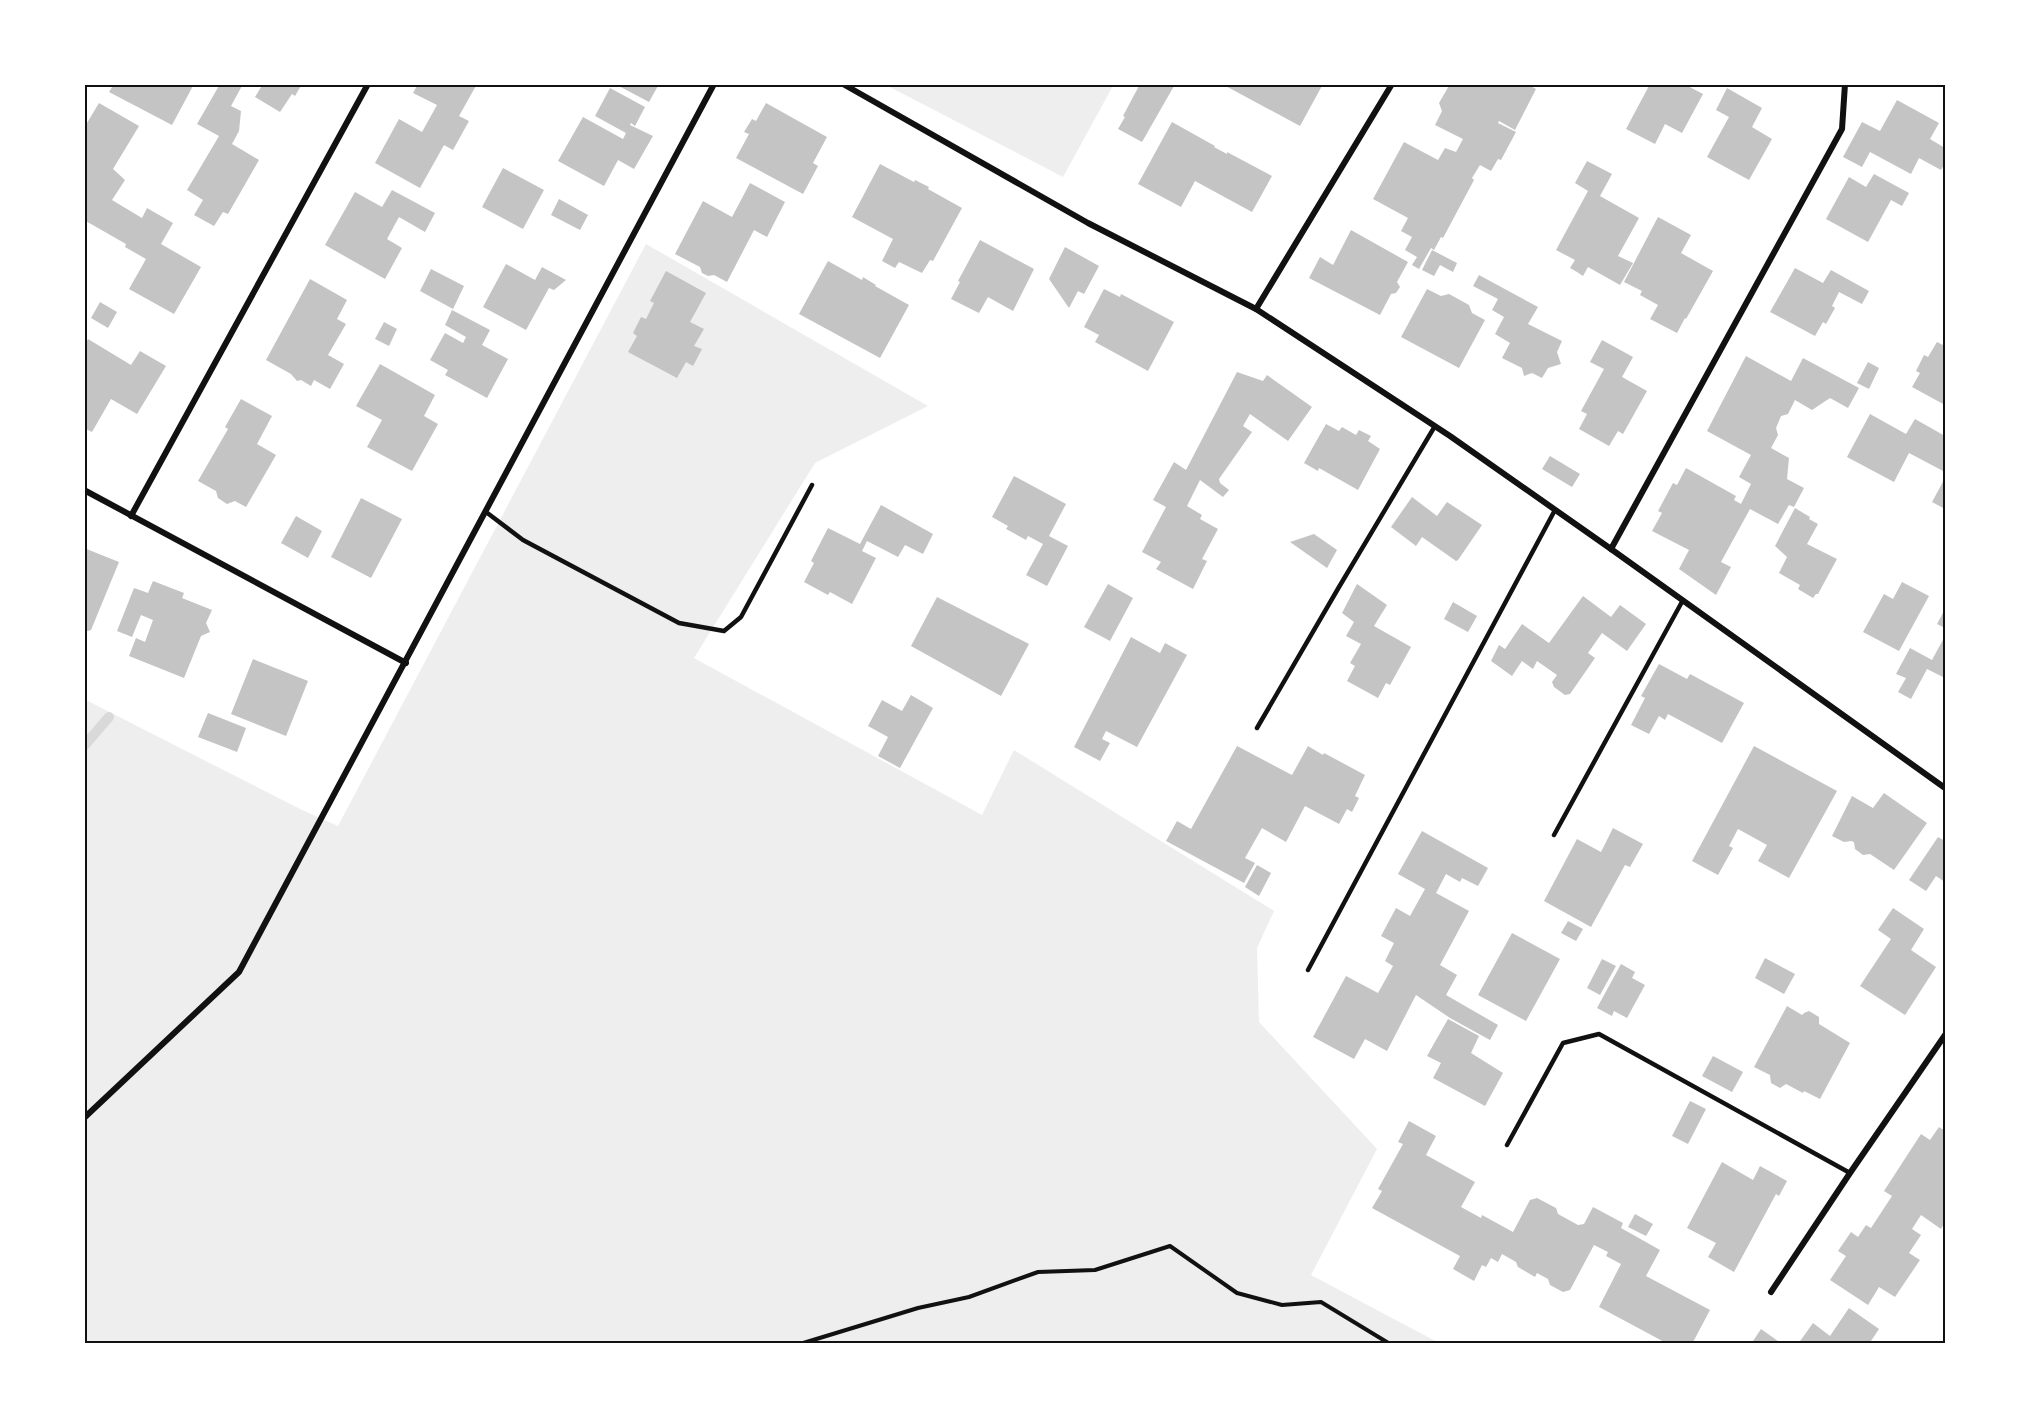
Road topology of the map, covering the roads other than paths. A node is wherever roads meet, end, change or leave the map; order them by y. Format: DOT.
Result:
graph roads {
  1 [pos="368,84"];
  2 [pos="714,84"];
  3 [pos="843,84"];
  4 [pos="1391,84"];
  5 [pos="1845,84"];
  6 [pos="1256,309"];
  7 [pos="1435,426"];
  8 [pos="812,485"];
  9 [pos="84,490"];
  10 [pos="1555,510"];
  11 [pos="486,512"];
  12 [pos="131,516"];
  13 [pos="1611,549"];
  14 [pos="1683,600"];
  15 [pos="406,663"];
  16 [pos="1257,728"];
  17 [pos="1945,788"];
  18 [pos="1554,836"];
  19 [pos="1308,970"];
  20 [pos="1945,1035"];
  21 [pos="84,1118"];
  22 [pos="1507,1145"];
  23 [pos="1850,1173"];
  24 [pos="1771,1292"];
  1 -- 12 [label="street"];
  2 -- 11 [label="street"];
  3 -- 6 [label="street"];
  4 -- 6 [label="street"];
  5 -- 13 [label="street"];
  6 -- 7 [label="street"];
  7 -- 10 [label="street"];
  7 -- 16 [label="lane"];
  8 -- 11 [label="lane"];
  9 -- 12 [label="street"];
  10 -- 13 [label="street"];
  10 -- 19 [label="lane"];
  11 -- 15 [label="street"];
  12 -- 15 [label="street"];
  13 -- 14 [label="street"];
  14 -- 17 [label="street"];
  14 -- 18 [label="lane"];
  15 -- 21 [label="street"];
  20 -- 23 [label="street"];
  22 -- 23 [label="lane"];
  23 -- 24 [label="street"];
}
